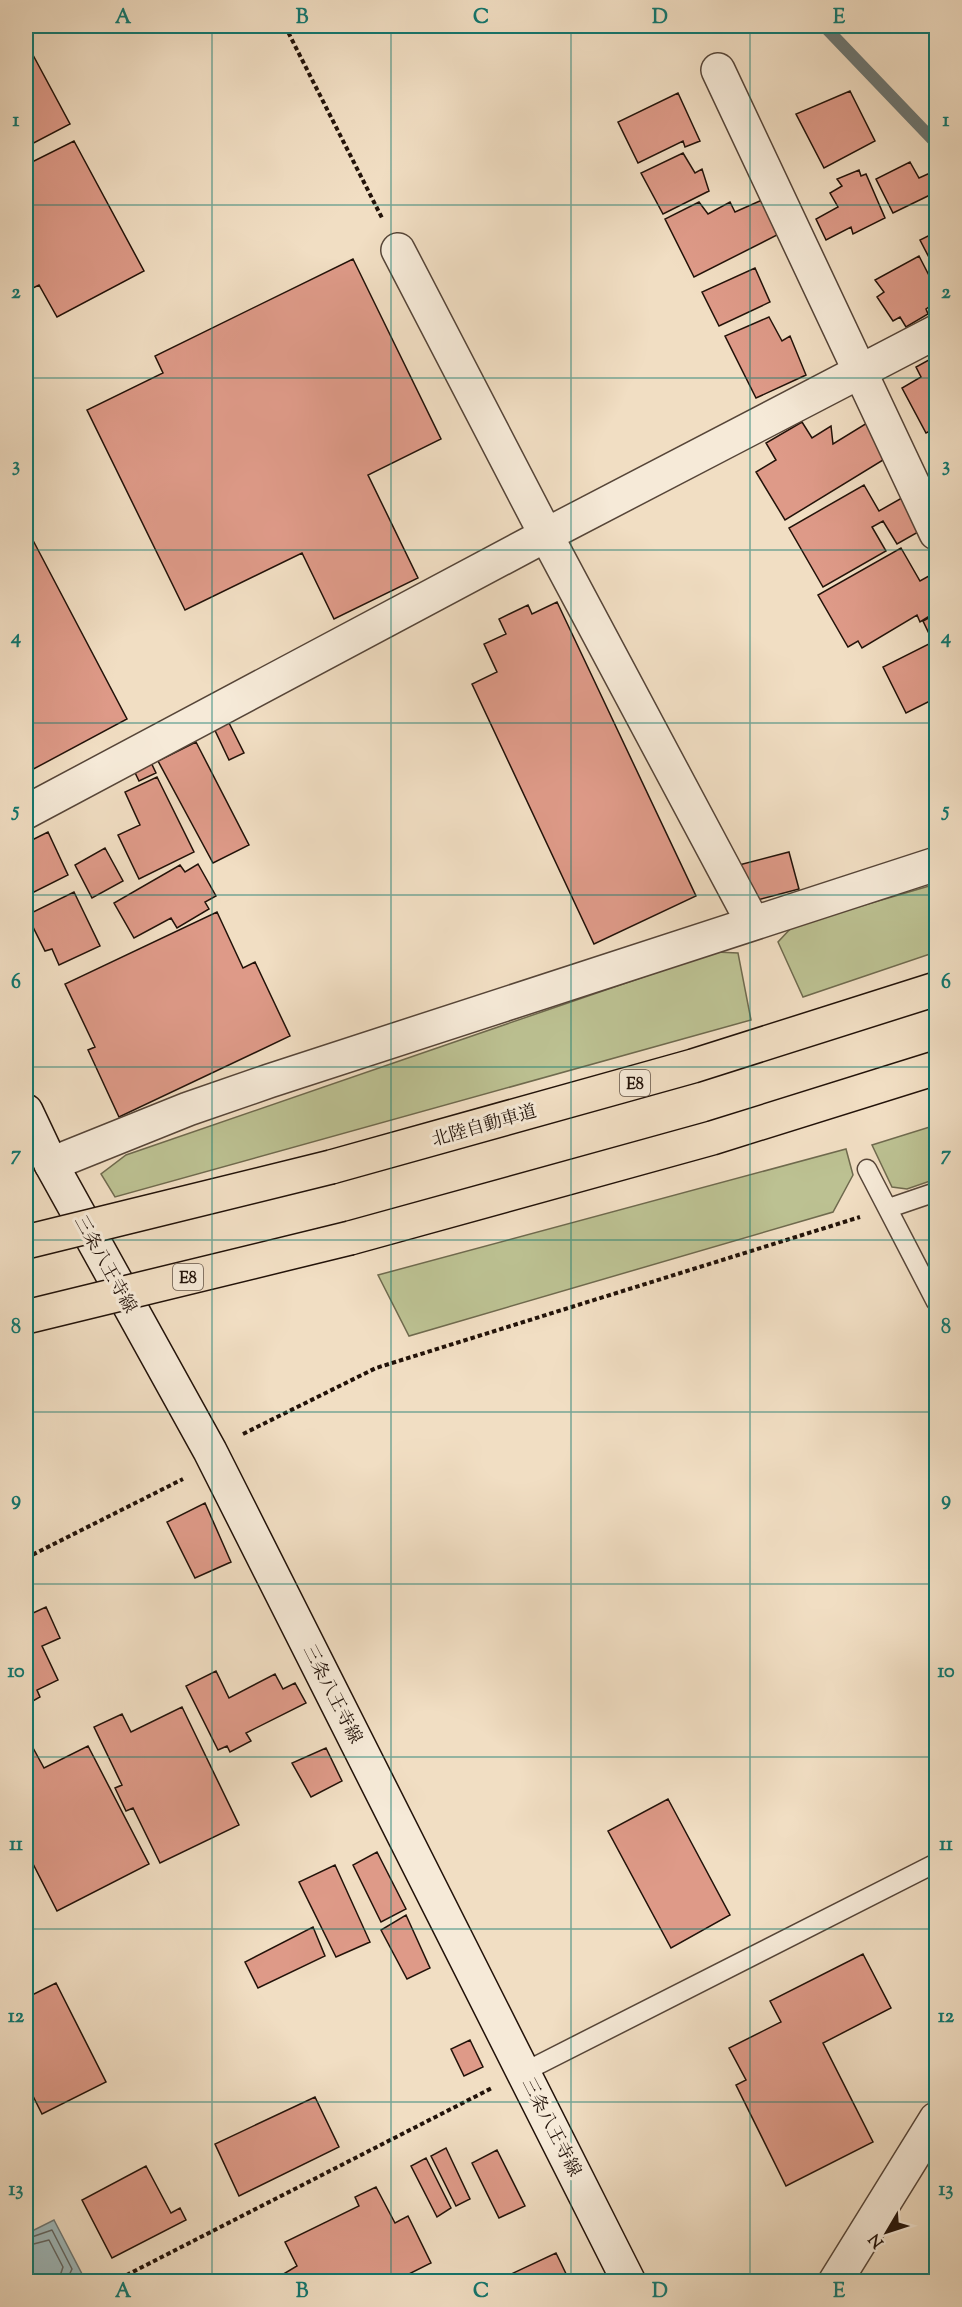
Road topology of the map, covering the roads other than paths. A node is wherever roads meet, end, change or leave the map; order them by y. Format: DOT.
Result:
graph roads {
  1 [pos="718,70"];
  2 [pos="398,249"];
  3 [pos="936,332"];
  4 [pos="861,371"];
  5 [pos="936,532"];
  6 [pos="546,535"];
  7 [pos="26,812"];
  8 [pos="936,864"];
  9 [pos="753,923"];
  10 [pos="936,989"];
  11 [pos="936,1068"];
  12 [pos="26,1111"];
  13 [pos="51,1164"];
  14 [pos="867,1169"];
  15 [pos="936,1192"];
  16 [pos="890,1208"];
  17 [pos="26,1242"];
  18 [pos="936,1302"];
  19 [pos="26,1317"];
  20 [pos="936,1863"];
  21 [pos="524,2072"];
  22 [pos="936,2119"];
  23 [pos="629,2282"];
  24 [pos="835,2282"];
  1 -- 4 [label="street"];
  2 -- 6 [label="street"];
  3 -- 4 [label="street"];
  4 -- 5 [label="street"];
  4 -- 6 [label="street"];
  6 -- 7 [label="street"];
  6 -- 9 [label="street"];
  8 -- 9 [label="street"];
  9 -- 13 [label="street"];
  10 -- 17 [label="highway, 北陸自動車道 / E8, bridge"];
  11 -- 19 [label="highway, E8, bridge"];
  12 -- 13 [label="street, 三条八王寺線"];
  13 -- 21 [label="street, 三条八王寺線"];
  14 -- 16 [label="lane"];
  15 -- 16 [label="lane"];
  16 -- 18 [label="lane"];
  20 -- 21 [label="lane"];
  21 -- 23 [label="street, 三条八王寺線"];
  22 -- 24 [label="street"];
}
